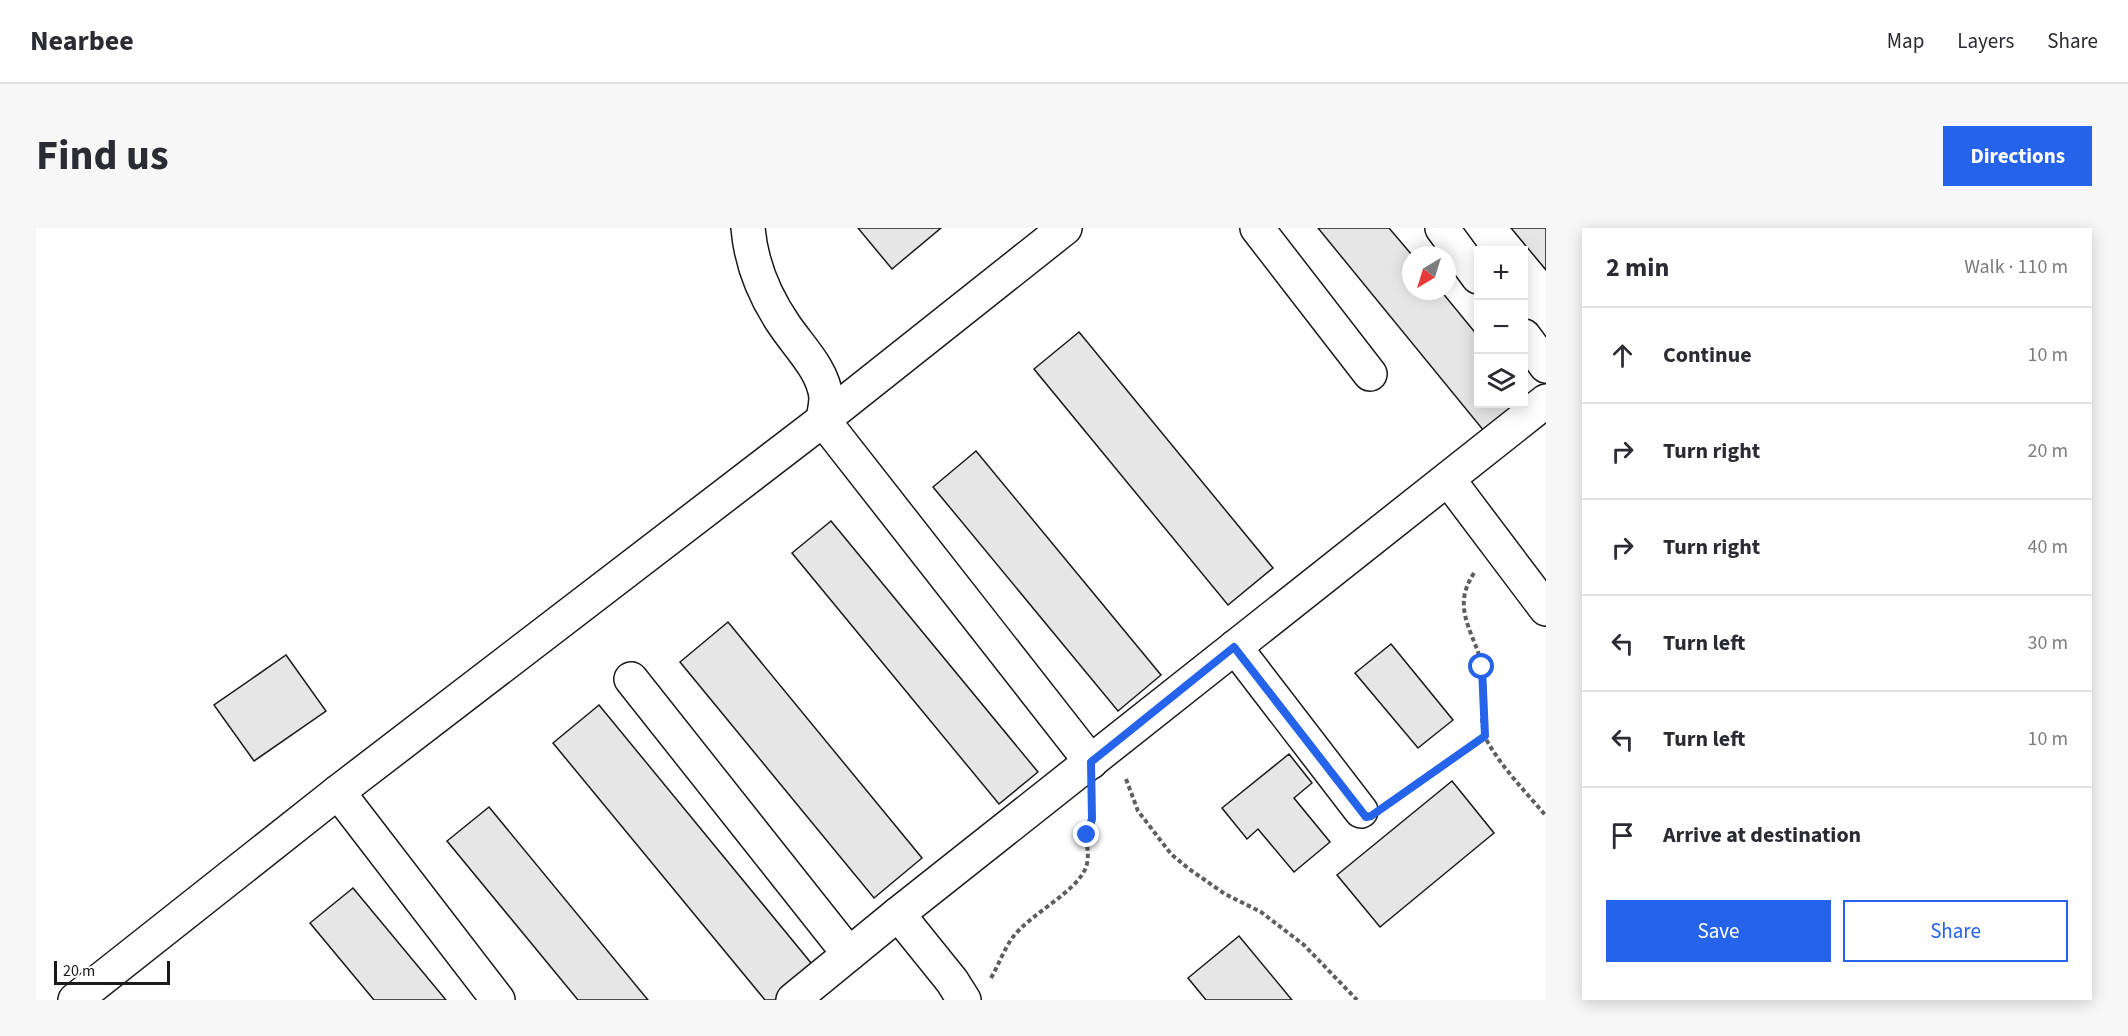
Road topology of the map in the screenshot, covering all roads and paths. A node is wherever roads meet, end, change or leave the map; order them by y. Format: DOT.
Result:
graph roads {
  1 [pos="748,228"];
  2 [pos="1065,228"];
  3 [pos="1257,228"];
  4 [pos="1442,228"];
  5 [pos="1474,270"];
  6 [pos="1528,341"];
  7 [pos="1546,366"];
  8 [pos="1370,374"];
  9 [pos="1546,402"];
  10 [pos="823,420"];
  11 [pos="1448,479"];
  12 [pos="1493,540"];
  13 [pos="1546,609"];
  14 [pos="1234,647"];
  15 [pos="631,679"];
  16 [pos="1485,736"];
  17 [pos="1101,754"];
  18 [pos="338,792"];
  19 [pos="1361,811"];
  20 [pos="1546,816"];
  21 [pos="898,914"];
  22 [pos="849,954"];
  23 [pos="976,992"];
  24 [pos="93,995"];
  25 [pos="498,1000"];
  26 [pos="793,1000"];
  27 [pos="1357,1000"];
  1 -- 10 [label="street"];
  2 -- 10 [label="street"];
  3 -- 8 [label="street"];
  4 -- 5 [label="street"];
  6 -- 7 [label="street"];
  9 -- 11 [label="street"];
  10 -- 17 [label="street"];
  10 -- 18 [label="street"];
  11 -- 12 [label="street"];
  11 -- 14 [label="street"];
  12 -- 13 [label="street"];
  12 -- 16 [label="path"];
  14 -- 17 [label="street"];
  14 -- 19 [label="street"];
  15 -- 22 [label="street"];
  16 -- 19 [label="path"];
  16 -- 20 [label="path"];
  17 -- 21 [label="street"];
  17 -- 23 [label="path"];
  17 -- 27 [label="path"];
  18 -- 24 [label="street"];
  18 -- 25 [label="street"];
  21 -- 22 [label="street"];
  21 -- 23 [label="street"];
  22 -- 26 [label="street"];
}
